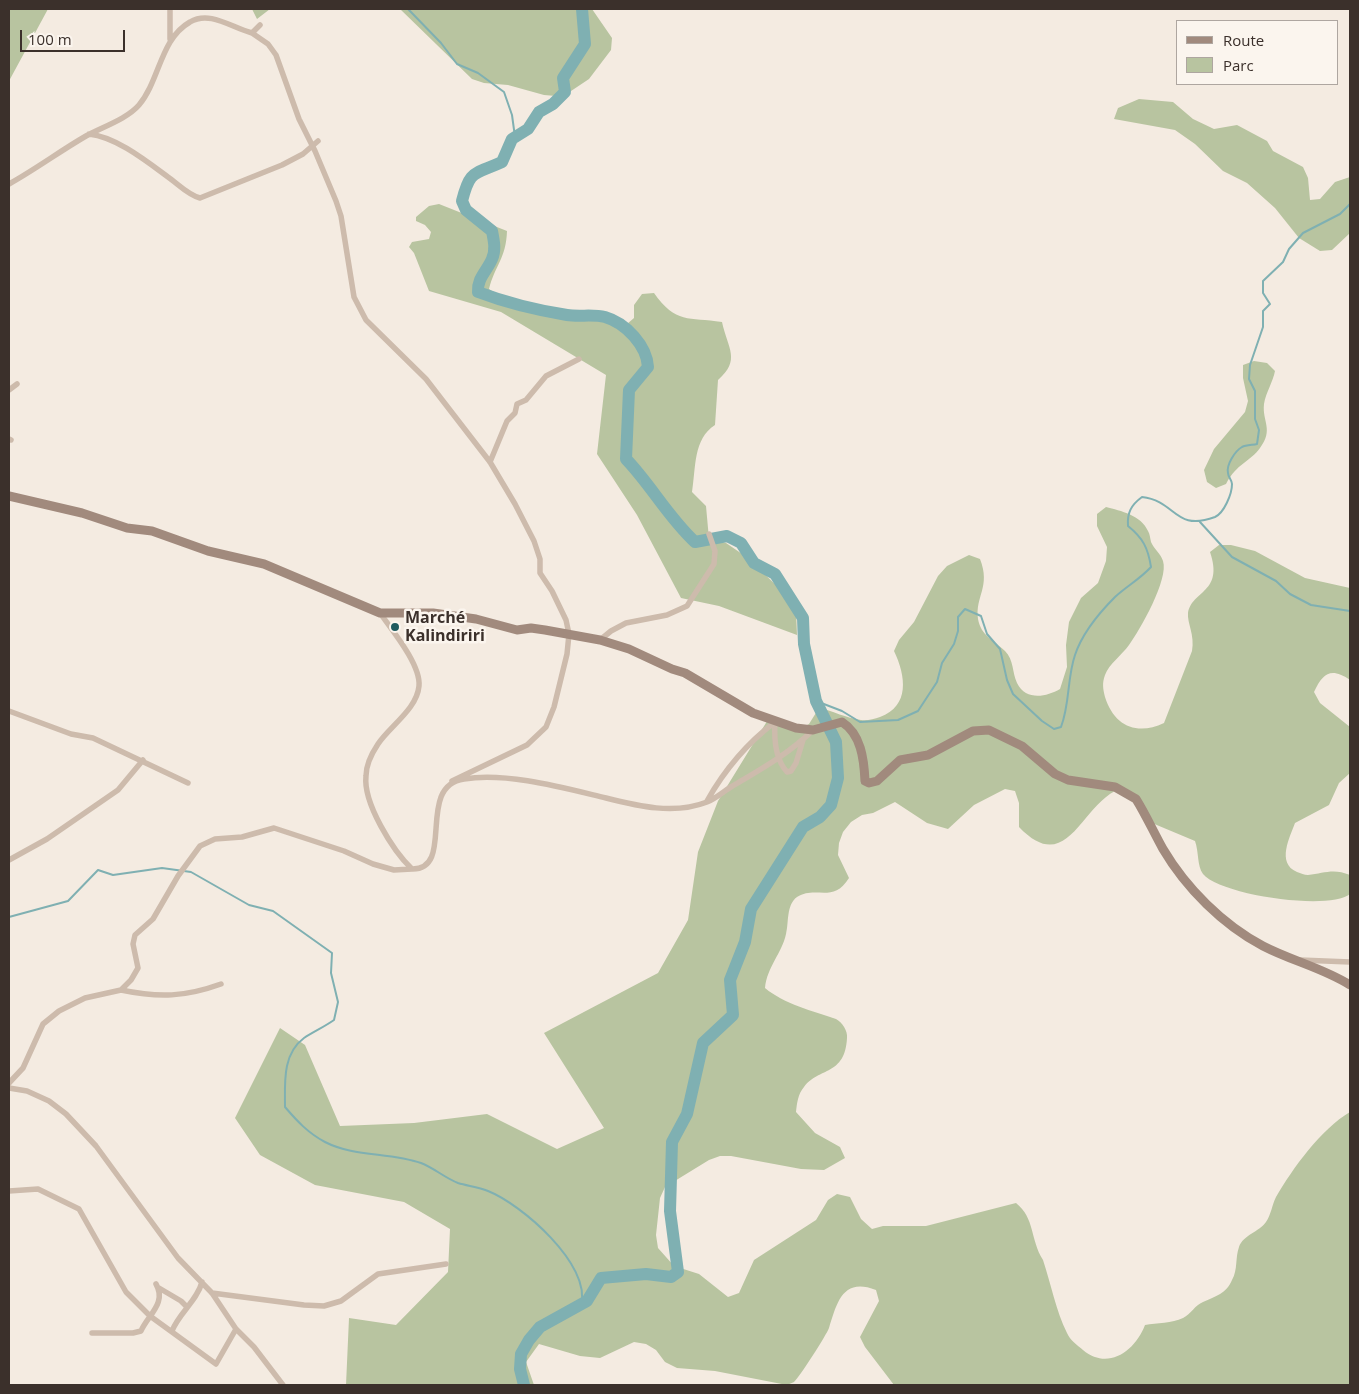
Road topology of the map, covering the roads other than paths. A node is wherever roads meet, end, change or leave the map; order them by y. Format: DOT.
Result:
graph roads {
  1 [pos="170,9"];
  2 [pos="260,25"];
  3 [pos="252,33"];
  4 [pos="170,39"];
  5 [pos="89,134"];
  6 [pos="318,141"];
  7 [pos="312,146"];
  8 [pos="9,184"];
  9 [pos="344,208"];
  10 [pos="341,216"];
  11 [pos="579,359"];
  12 [pos="16,384"];
  13 [pos="9,390"];
  14 [pos="490,462"];
  15 [pos="9,496"];
  16 [pos="709,534"];
  17 [pos="380,613"];
  18 [pos="569,634"];
  19 [pos="600,640"];
  20 [pos="9,711"];
  21 [pos="776,722"];
  22 [pos="813,730"];
  23 [pos="803,740"];
  24 [pos="779,758"];
  25 [pos="142,760"];
  26 [pos="452,781"];
  27 [pos="188,784"];
  28 [pos="707,802"];
  29 [pos="9,860"];
  30 [pos="412,869"];
  31 [pos="1295,960"];
  32 [pos="1350,962"];
  33 [pos="221,984"];
  34 [pos="1350,985"];
  35 [pos="121,990"];
  36 [pos="9,1083"];
  37 [pos="9,1088"];
  38 [pos="9,1191"];
  39 [pos="446,1264"];
  40 [pos="202,1282"];
  41 [pos="212,1293"];
  42 [pos="187,1307"];
  43 [pos="150,1316"];
  44 [pos="236,1329"];
  45 [pos="172,1331"];
  46 [pos="92,1333"];
  47 [pos="282,1385"];
  1 -- 4 [label="street"];
  2 -- 3 [label="street"];
  3 -- 4 [label="street"];
  3 -- 7 [label="street"];
  4 -- 5 [label="street"];
  5 -- 7 [label="street"];
  5 -- 8 [label="street"];
  6 -- 7 [label="street"];
  7 -- 10 [label="street"];
  9 -- 10 [label="street"];
  10 -- 14 [label="street"];
  11 -- 14 [label="street"];
  12 -- 13 [label="street"];
  14 -- 18 [label="street"];
  15 -- 17 [label="street"];
  16 -- 19 [label="street"];
  17 -- 18 [label="street"];
  17 -- 30 [label="street"];
  18 -- 19 [label="street"];
  18 -- 26 [label="street"];
  19 -- 21 [label="street"];
  20 -- 25 [label="street"];
  21 -- 22 [label="street"];
  21 -- 24 [label="street"];
  21 -- 28 [label="street"];
  22 -- 23 [label="street"];
  22 -- 31 [label="street"];
  23 -- 24 [label="street"];
  23 -- 24 [label="street"];
  24 -- 28 [label="street"];
  25 -- 27 [label="street"];
  25 -- 29 [label="street"];
  26 -- 28 [label="street"];
  26 -- 30 [label="street"];
  30 -- 35 [label="street"];
  31 -- 32 [label="street"];
  31 -- 34 [label="street"];
  33 -- 35 [label="street"];
  35 -- 36 [label="street"];
  37 -- 40 [label="street"];
  38 -- 43 [label="street"];
  39 -- 41 [label="street"];
  40 -- 41 [label="street"];
  40 -- 42 [label="street"];
  41 -- 44 [label="street"];
  42 -- 43 [label="street"];
  42 -- 45 [label="street"];
  43 -- 45 [label="street"];
  43 -- 46 [label="street"];
  44 -- 45 [label="street"];
  44 -- 47 [label="street"];
}
